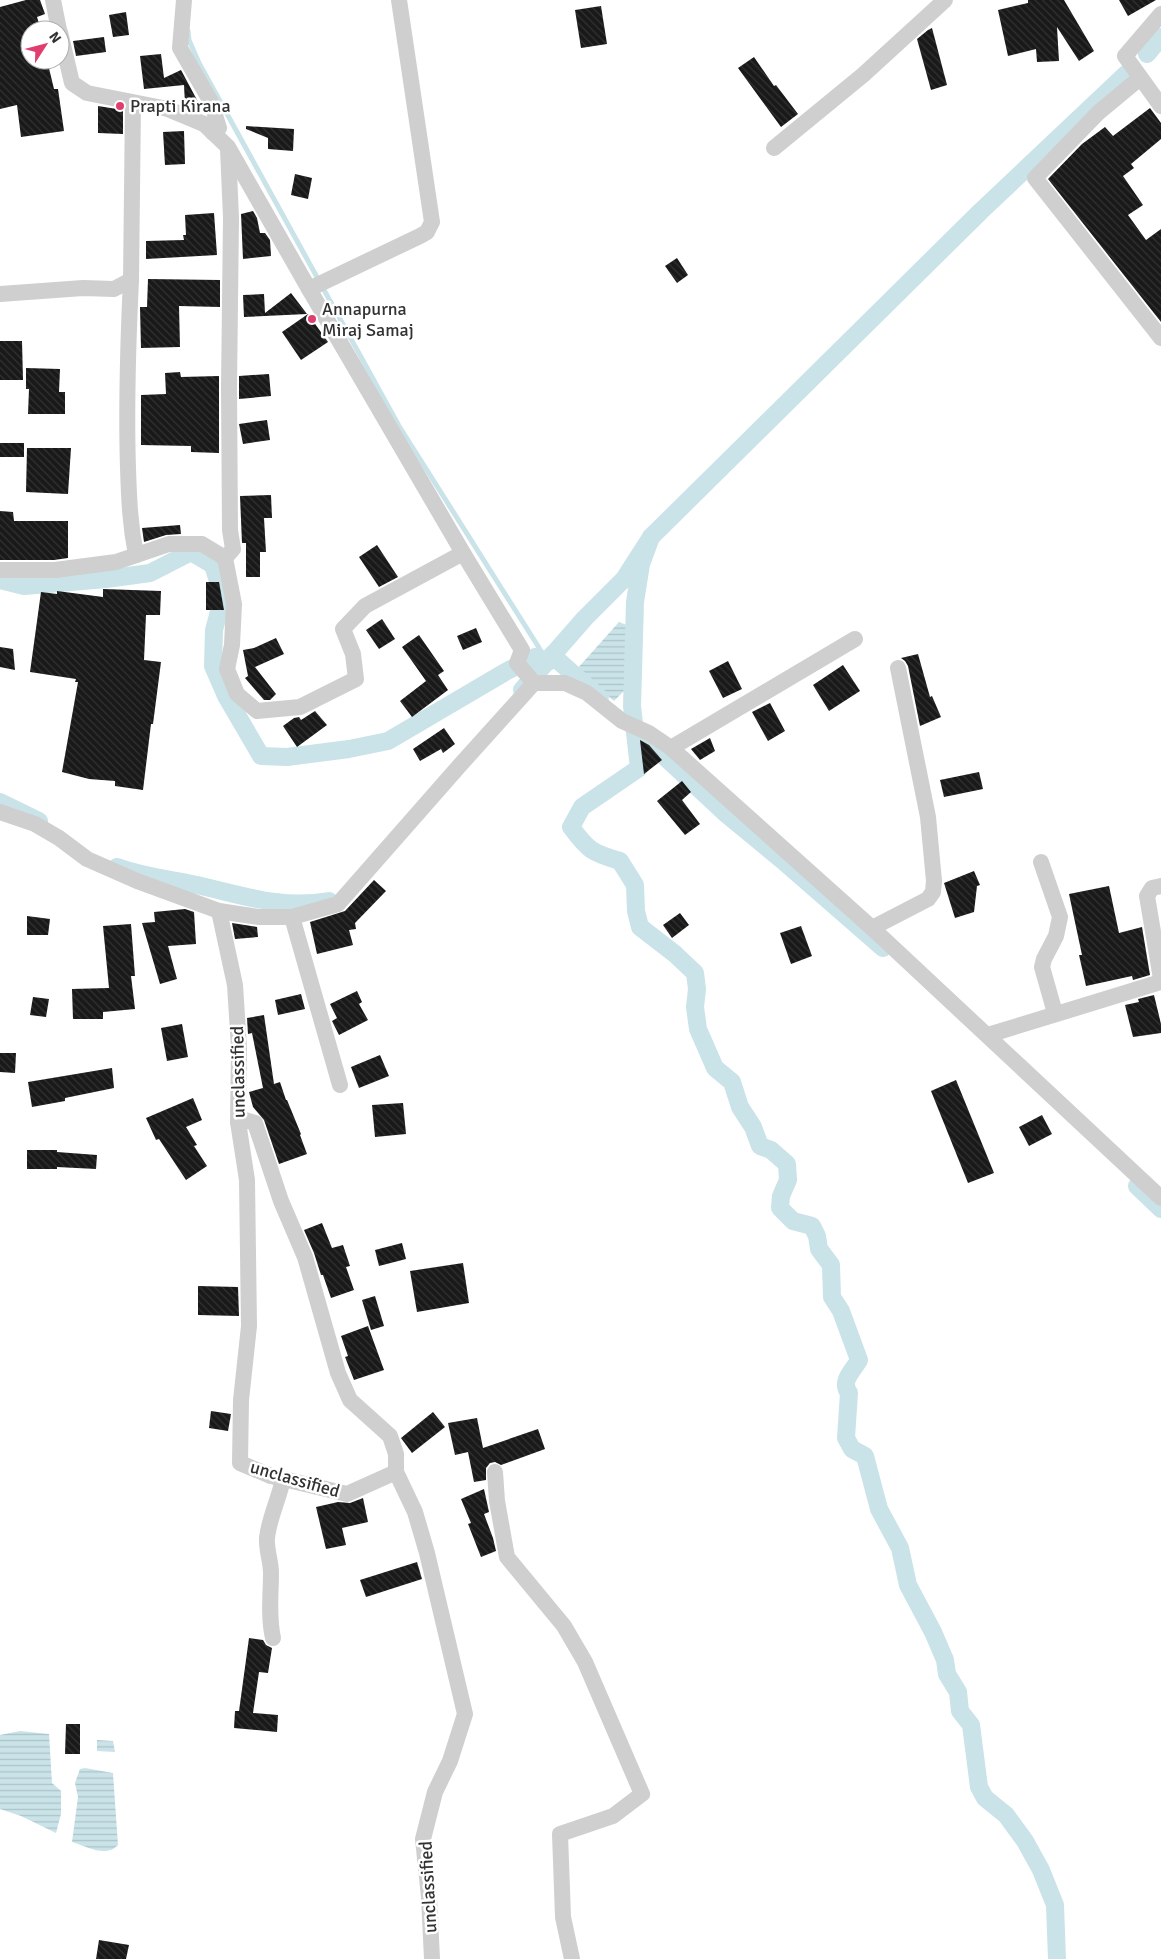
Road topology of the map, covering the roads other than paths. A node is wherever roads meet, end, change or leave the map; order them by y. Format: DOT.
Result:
graph roads {
  1 [pos="53,0"];
  2 [pos="184,0"];
  3 [pos="399,0"];
  4 [pos="944,0"];
  5 [pos="1161,14"];
  6 [pos="58,20"];
  7 [pos="69,70"];
  8 [pos="1140,78"];
  9 [pos="133,103"];
  10 [pos="1161,106"];
  11 [pos="213,133"];
  12 [pos="228,147"];
  13 [pos="774,148"];
  14 [pos="131,280"];
  15 [pos="309,289"];
  16 [pos="0,294"];
  17 [pos="1161,338"];
  18 [pos="463,553"];
  19 [pos="136,555"];
  20 [pos="225,558"];
  21 [pos="0,570"];
  22 [pos="855,639"];
  23 [pos="898,668"];
  24 [pos="534,683"];
  25 [pos="671,748"];
  26 [pos="0,812"];
  27 [pos="1041,862"];
  28 [pos="1161,886"];
  29 [pos="219,911"];
  30 [pos="292,917"];
  31 [pos="872,928"];
  32 [pos="1161,981"];
  33 [pos="1055,1013"];
  34 [pos="988,1035"];
  35 [pos="340,1086"];
  36 [pos="238,1122"];
  37 [pos="1161,1198"];
  38 [pos="396,1472"];
  39 [pos="495,1472"];
  40 [pos="283,1479"];
  41 [pos="273,1638"];
  42 [pos="432,1959"];
  43 [pos="572,1959"];
  1 -- 6 [label="street"];
  2 -- 11 [label="street"];
  3 -- 15 [label="street"];
  4 -- 13 [label="street"];
  5 -- 8 [label="street"];
  7 -- 9 [label="street"];
  8 -- 10 [label="street"];
  8 -- 17 [label="street"];
  9 -- 11 [label="street"];
  9 -- 14 [label="street"];
  11 -- 12 [label="street"];
  12 -- 15 [label="street"];
  12 -- 20 [label="street"];
  14 -- 16 [label="street"];
  14 -- 19 [label="street"];
  15 -- 18 [label="street"];
  18 -- 20 [label="street"];
  18 -- 24 [label="street"];
  19 -- 20 [label="street"];
  19 -- 21 [label="street"];
  22 -- 25 [label="street"];
  23 -- 31 [label="street"];
  24 -- 25 [label="street"];
  24 -- 30 [label="street"];
  25 -- 31 [label="street"];
  26 -- 29 [label="street"];
  27 -- 33 [label="street"];
  28 -- 32 [label="street"];
  29 -- 30 [label="street"];
  29 -- 36 [label="street, unclassified"];
  30 -- 35 [label="street"];
  31 -- 34 [label="street"];
  32 -- 33 [label="street"];
  33 -- 34 [label="street"];
  34 -- 37 [label="street"];
  36 -- 38 [label="street"];
  36 -- 40 [label="street, unclassified"];
  38 -- 40 [label="street, unclassified"];
  38 -- 42 [label="street, unclassified"];
  39 -- 43 [label="street"];
  40 -- 41 [label="street"];
}
